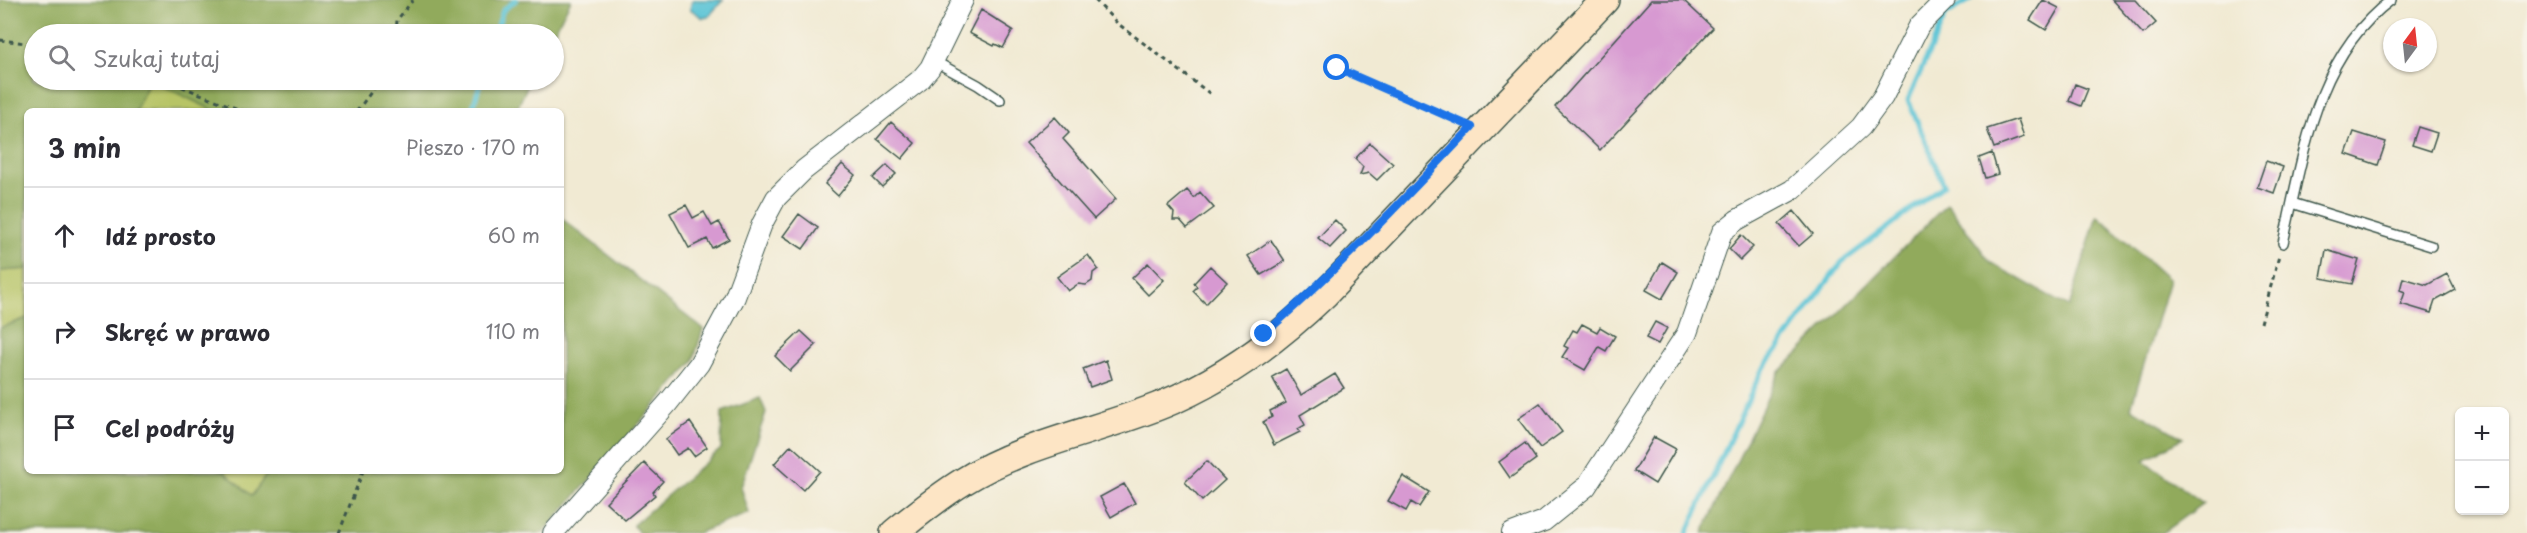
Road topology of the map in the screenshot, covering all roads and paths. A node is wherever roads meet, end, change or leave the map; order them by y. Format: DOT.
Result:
graph roads {
  1 [pos="413,0"];
  2 [pos="963,0"];
  3 [pos="1095,0"];
  4 [pos="1605,0"];
  5 [pos="1945,0"];
  6 [pos="2391,0"];
  7 [pos="397,24"];
  8 [pos="0,40"];
  9 [pos="24,43"];
  10 [pos="934,61"];
  11 [pos="1337,68"];
  12 [pos="190,90"];
  13 [pos="373,90"];
  14 [pos="1213,96"];
  15 [pos="1000,100"];
  16 [pos="235,108"];
  17 [pos="359,108"];
  18 [pos="1480,131"];
  19 [pos="2292,203"];
  20 [pos="2283,243"];
  21 [pos="2431,246"];
  22 [pos="2261,323"];
  23 [pos="362,474"];
  24 [pos="339,533"];
  25 [pos="553,533"];
  26 [pos="894,533"];
  27 [pos="1512,533"];
  1 -- 7 [label="path"];
  2 -- 10 [label="street"];
  3 -- 14 [label="path"];
  4 -- 18 [label="street"];
  5 -- 27 [label="street"];
  6 -- 19 [label="lane"];
  8 -- 9 [label="path"];
  10 -- 15 [label="lane"];
  10 -- 25 [label="street"];
  11 -- 18 [label="path"];
  12 -- 16 [label="path"];
  13 -- 17 [label="path"];
  18 -- 26 [label="street"];
  19 -- 20 [label="lane"];
  19 -- 21 [label="lane"];
  20 -- 22 [label="path"];
  23 -- 24 [label="path"];
}
